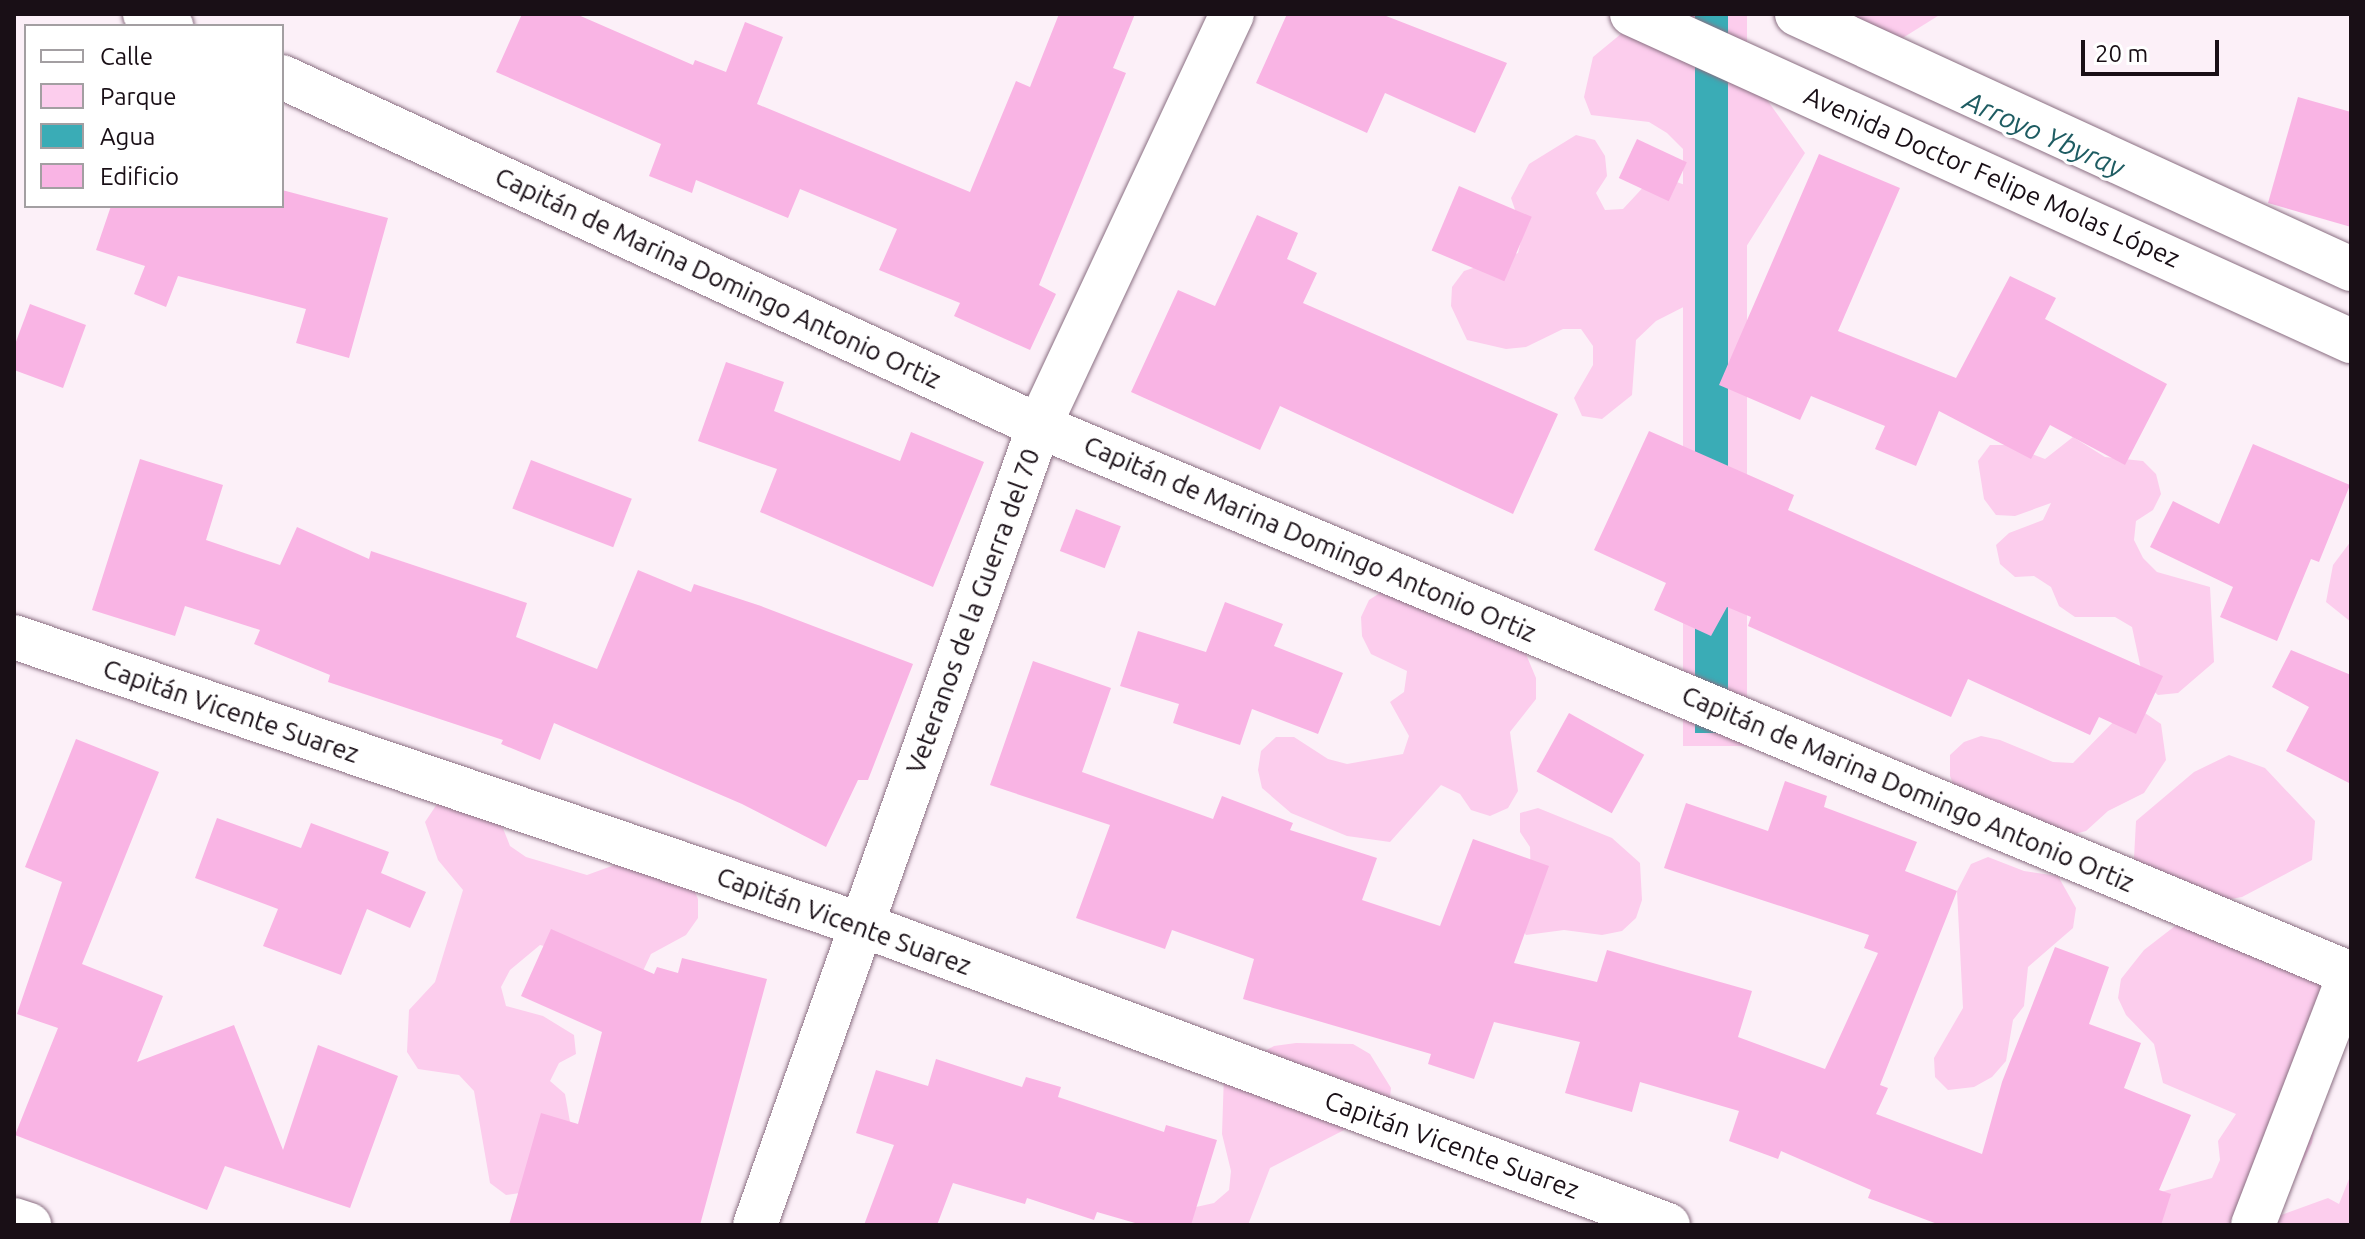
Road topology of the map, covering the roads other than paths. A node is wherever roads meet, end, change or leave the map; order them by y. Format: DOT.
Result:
graph roads {
  1 [pos="145,14"];
  2 [pos="1232,14"];
  3 [pos="1632,14"];
  4 [pos="1797,14"];
  5 [pos="167,24"];
  6 [pos="284,78"];
  7 [pos="2351,269"];
  8 [pos="2351,341"];
  9 [pos="1039,426"];
  10 [pos="14,637"];
  11 [pos="862,925"];
  12 [pos="2351,973"];
  13 [pos="14,1220"];
  14 [pos="29,1225"];
  15 [pos="755,1225"];
  16 [pos="1668,1225"];
  17 [pos="2253,1225"];
  1 -- 5 [label="street"];
  2 -- 9 [label="street, Veteranos de la Guerra del 70"];
  3 -- 8 [label="street, Avenida Doctor Felipe Molas López"];
  4 -- 7 [label="street"];
  6 -- 9 [label="street, Capitán de Marina Domingo Antonio Ortiz"];
  9 -- 11 [label="street, Veteranos de la Guerra del 70"];
  9 -- 12 [label="street, Capitán de Marina Domingo Antonio Ortiz"];
  10 -- 11 [label="street, Capitán Vicente Suarez"];
  11 -- 15 [label="street, Veteranos de la Guerra del 70"];
  11 -- 16 [label="street, Capitán Vicente Suarez"];
  12 -- 17 [label="street"];
  13 -- 14 [label="street"];
}
